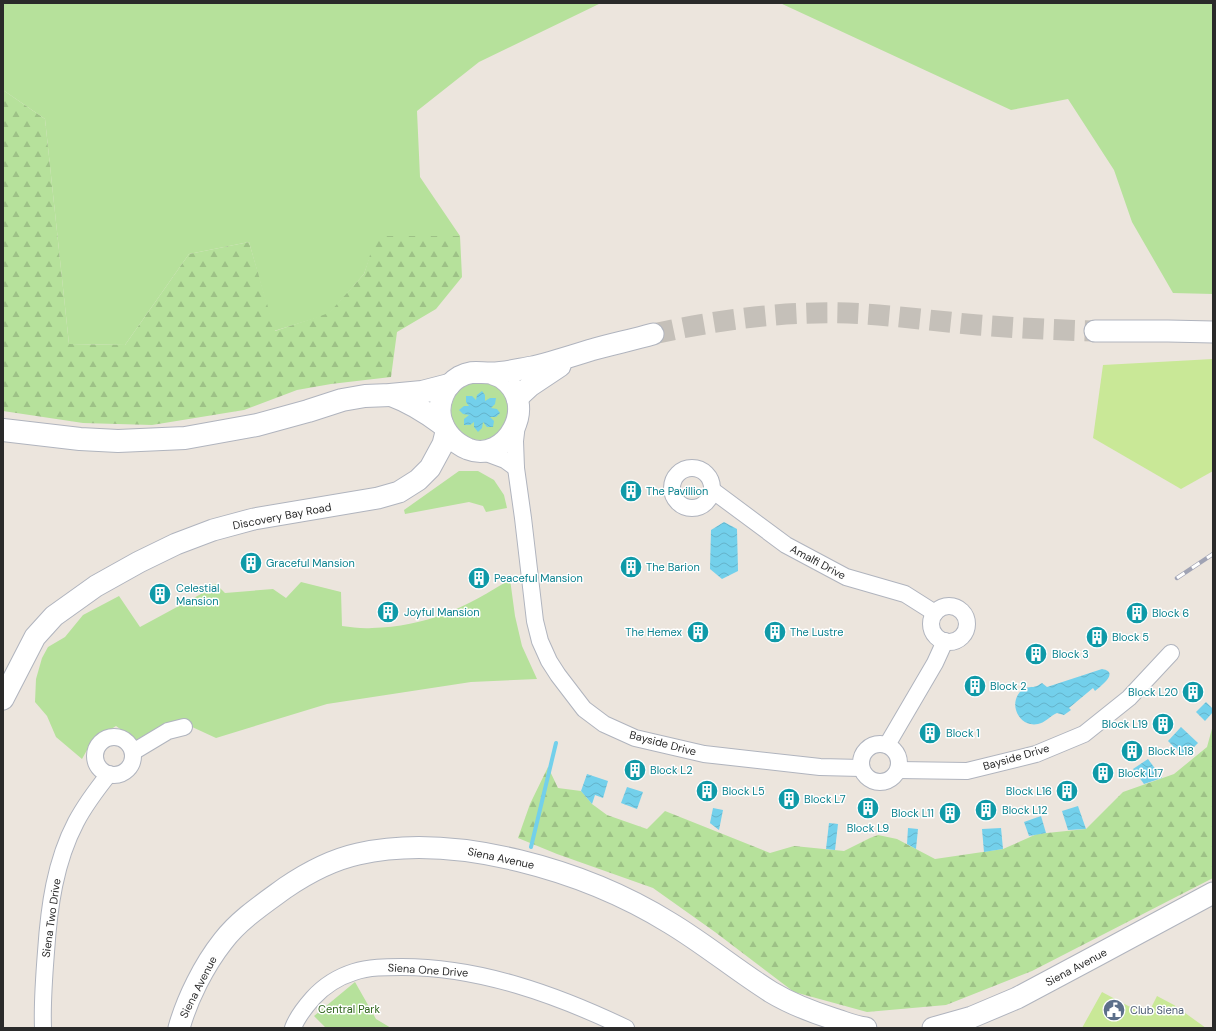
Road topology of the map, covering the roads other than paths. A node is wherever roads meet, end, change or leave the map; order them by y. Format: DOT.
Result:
graph roads {
  1 [pos="1096,331"];
  2 [pos="1213,332"];
  3 [pos="653,334"];
  4 [pos="593,350"];
  5 [pos="491,373"];
  6 [pos="449,385"];
  7 [pos="390,395"];
  8 [pos="517,398"];
  9 [pos="517,423"];
  10 [pos="444,428"];
  11 [pos="3,430"];
  12 [pos="476,450"];
  13 [pos="430,468"];
  14 [pos="516,468"];
  15 [pos="712,490"];
  16 [pos="936,613"];
  17 [pos="945,641"];
  18 [pos="1171,653"];
  19 [pos="3,700"];
  20 [pos="184,727"];
  21 [pos="887,745"];
  22 [pos="133,752"];
  23 [pos="861,768"];
  24 [pos="898,770"];
  25 [pos="109,774"];
  26 [pos="1213,893"];
  27 [pos="830,1023"];
  28 [pos="43,1028"];
  29 [pos="179,1028"];
  30 [pos="293,1028"];
  31 [pos="626,1028"];
  32 [pos="866,1028"];
  33 [pos="933,1028"];
  1 -- 2 [label="street"];
  3 -- 4 [label="street"];
  4 -- 5 [label="street"];
  4 -- 8 [label="street"];
  5 -- 6 [label="street"];
  5 -- 8 [label="street"];
  6 -- 7 [label="main road"];
  6 -- 10 [label="street"];
  7 -- 10 [label="main road"];
  7 -- 11 [label="main road"];
  8 -- 9 [label="street"];
  9 -- 12 [label="street"];
  9 -- 14 [label="street, Bayside Drive"];
  10 -- 12 [label="street"];
  10 -- 13 [label="street, Discovery Bay Road"];
  12 -- 13 [label="street, Discovery Bay Road"];
  12 -- 14 [label="street"];
  13 -- 19 [label="street, Discovery Bay Road"];
  14 -- 23 [label="street, Bayside Drive"];
  15 -- 16 [label="street, Amalfi Drive"];
  16 -- 17 [label="street"];
  16 -- 17 [label="street"];
  17 -- 21 [label="street"];
  18 -- 24 [label="street, Bayside Drive"];
  20 -- 22 [label="street"];
  21 -- 23 [label="street"];
  21 -- 24 [label="street"];
  22 -- 25 [label="street"];
  22 -- 25 [label="street"];
  23 -- 24 [label="street"];
  25 -- 28 [label="street, Siena Two Drive"];
  26 -- 33 [label="street, Siena Avenue"];
  27 -- 29 [label="street, Siena Avenue"];
  27 -- 32 [label="street, Siena Avenue"];
  30 -- 31 [label="street, Siena One Drive"];
}
